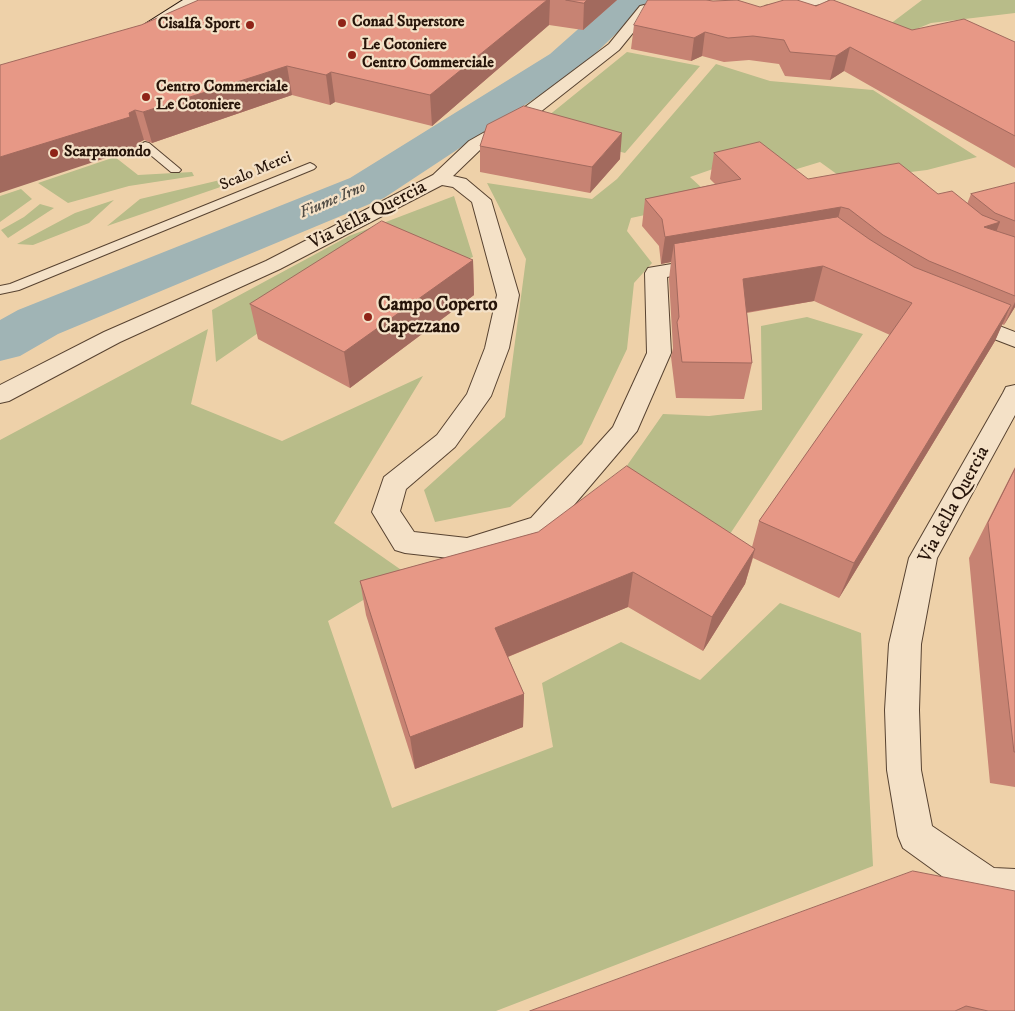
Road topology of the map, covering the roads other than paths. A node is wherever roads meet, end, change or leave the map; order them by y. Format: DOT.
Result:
graph roads {
  1 [pos="822,0"];
  2 [pos="199,3"];
  3 [pos="680,7"];
  4 [pos="757,11"];
  5 [pos="142,37"];
  6 [pos="145,145"];
  7 [pos="310,167"];
  8 [pos="174,170"];
  9 [pos="440,179"];
  10 [pos="725,261"];
  11 [pos="0,290"];
  12 [pos="941,309"];
  13 [pos="1015,340"];
  14 [pos="1015,394"];
  15 [pos="0,395"];
  16 [pos="1015,888"];
  1 -- 4 [label="street"];
  2 -- 5 [label="street"];
  3 -- 9 [label="street"];
  6 -- 8 [label="lane"];
  7 -- 11 [label="lane, Scalo Merci"];
  9 -- 10 [label="street, Via della Quercia"];
  9 -- 15 [label="street, Via della Quercia"];
  12 -- 13 [label="street"];
  14 -- 16 [label="street, Via della Quercia"];
}
